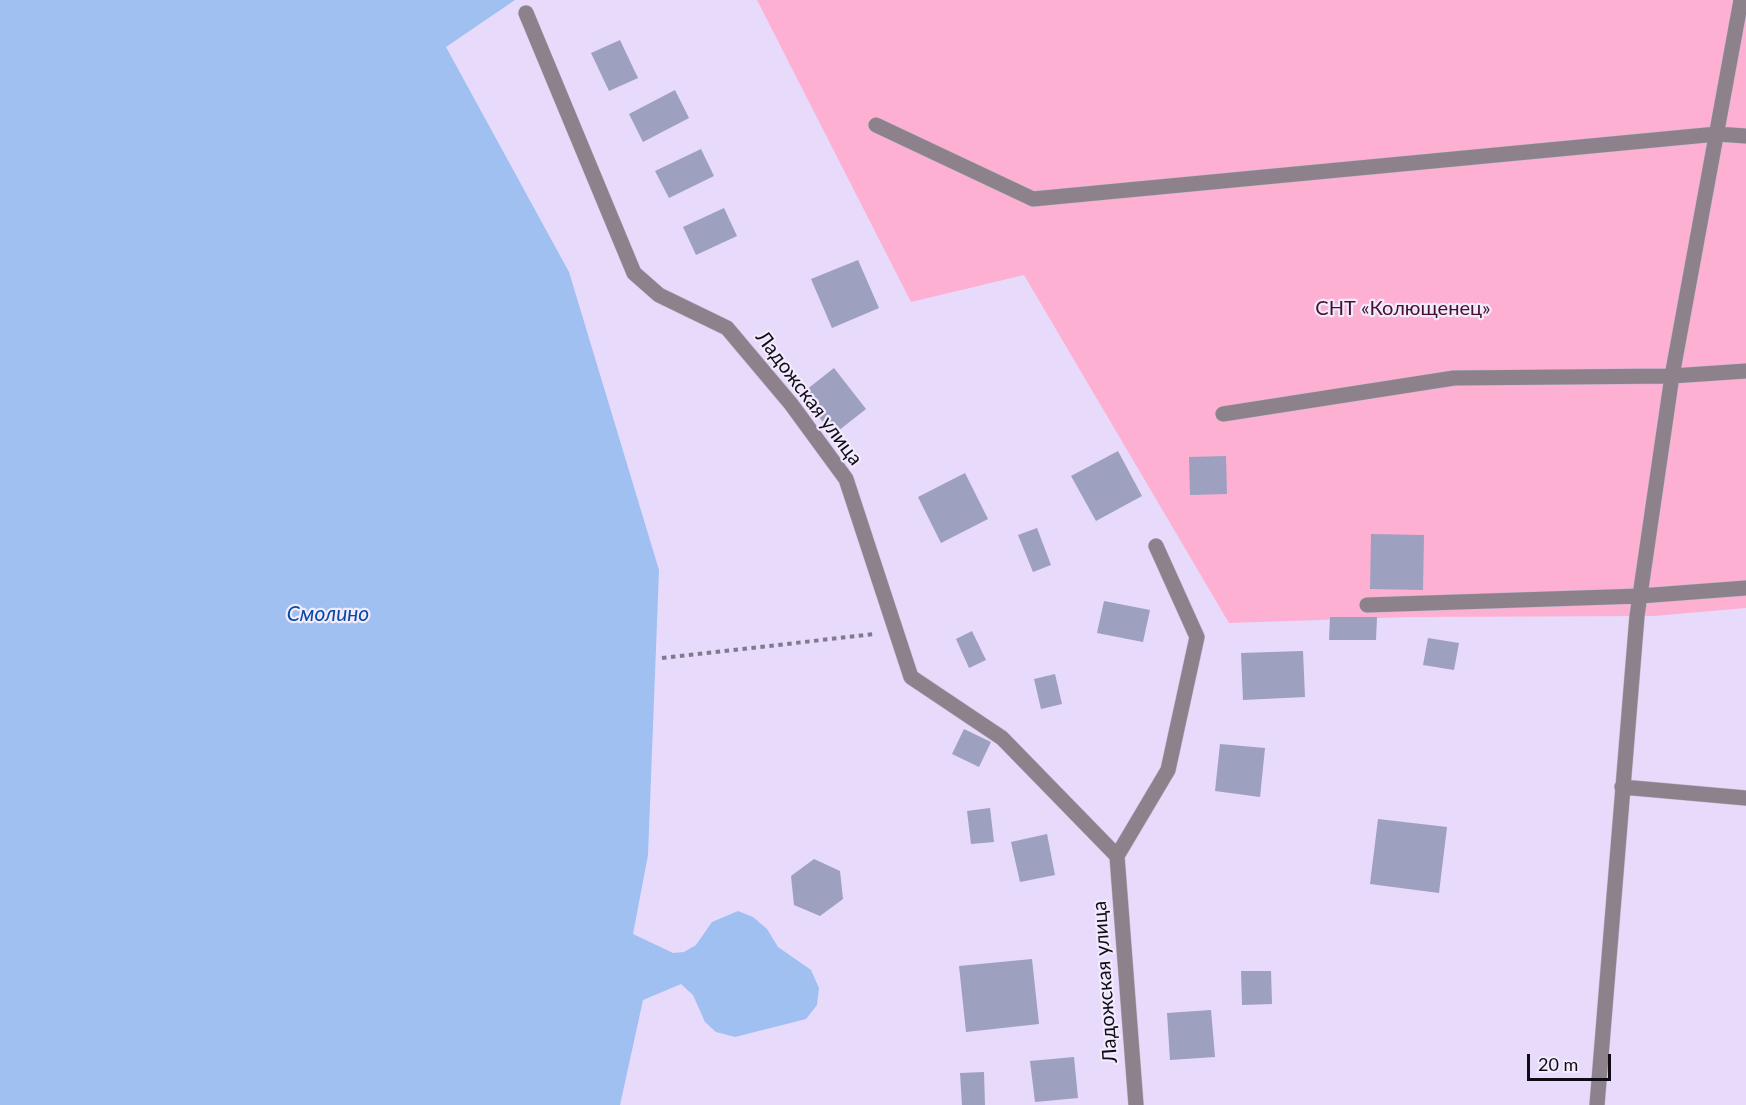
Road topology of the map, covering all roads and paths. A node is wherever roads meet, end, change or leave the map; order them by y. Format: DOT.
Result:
graph roads {
  1 [pos="1741,0"];
  2 [pos="526,13"];
  3 [pos="876,125"];
  4 [pos="1717,134"];
  5 [pos="1746,136"];
  6 [pos="1746,371"];
  7 [pos="1672,376"];
  8 [pos="1222,414"];
  9 [pos="1156,546"];
  10 [pos="1746,588"];
  11 [pos="1640,596"];
  12 [pos="1367,605"];
  13 [pos="896,631"];
  14 [pos="662,658"];
  15 [pos="1622,788"];
  16 [pos="1746,798"];
  17 [pos="1117,856"];
  18 [pos="1136,1105"];
  19 [pos="1598,1105"];
  1 -- 4 [label="street"];
  2 -- 13 [label="street, Ладожская улица"];
  3 -- 4 [label="street"];
  4 -- 5 [label="street"];
  4 -- 7 [label="street"];
  6 -- 7 [label="street"];
  7 -- 8 [label="street"];
  7 -- 11 [label="street"];
  9 -- 17 [label="street"];
  10 -- 11 [label="street"];
  11 -- 12 [label="street"];
  11 -- 15 [label="street"];
  13 -- 14 [label="path"];
  13 -- 17 [label="street, Ладожская улица"];
  15 -- 16 [label="street"];
  15 -- 19 [label="street"];
  17 -- 18 [label="street, Ладожская улица"];
}
